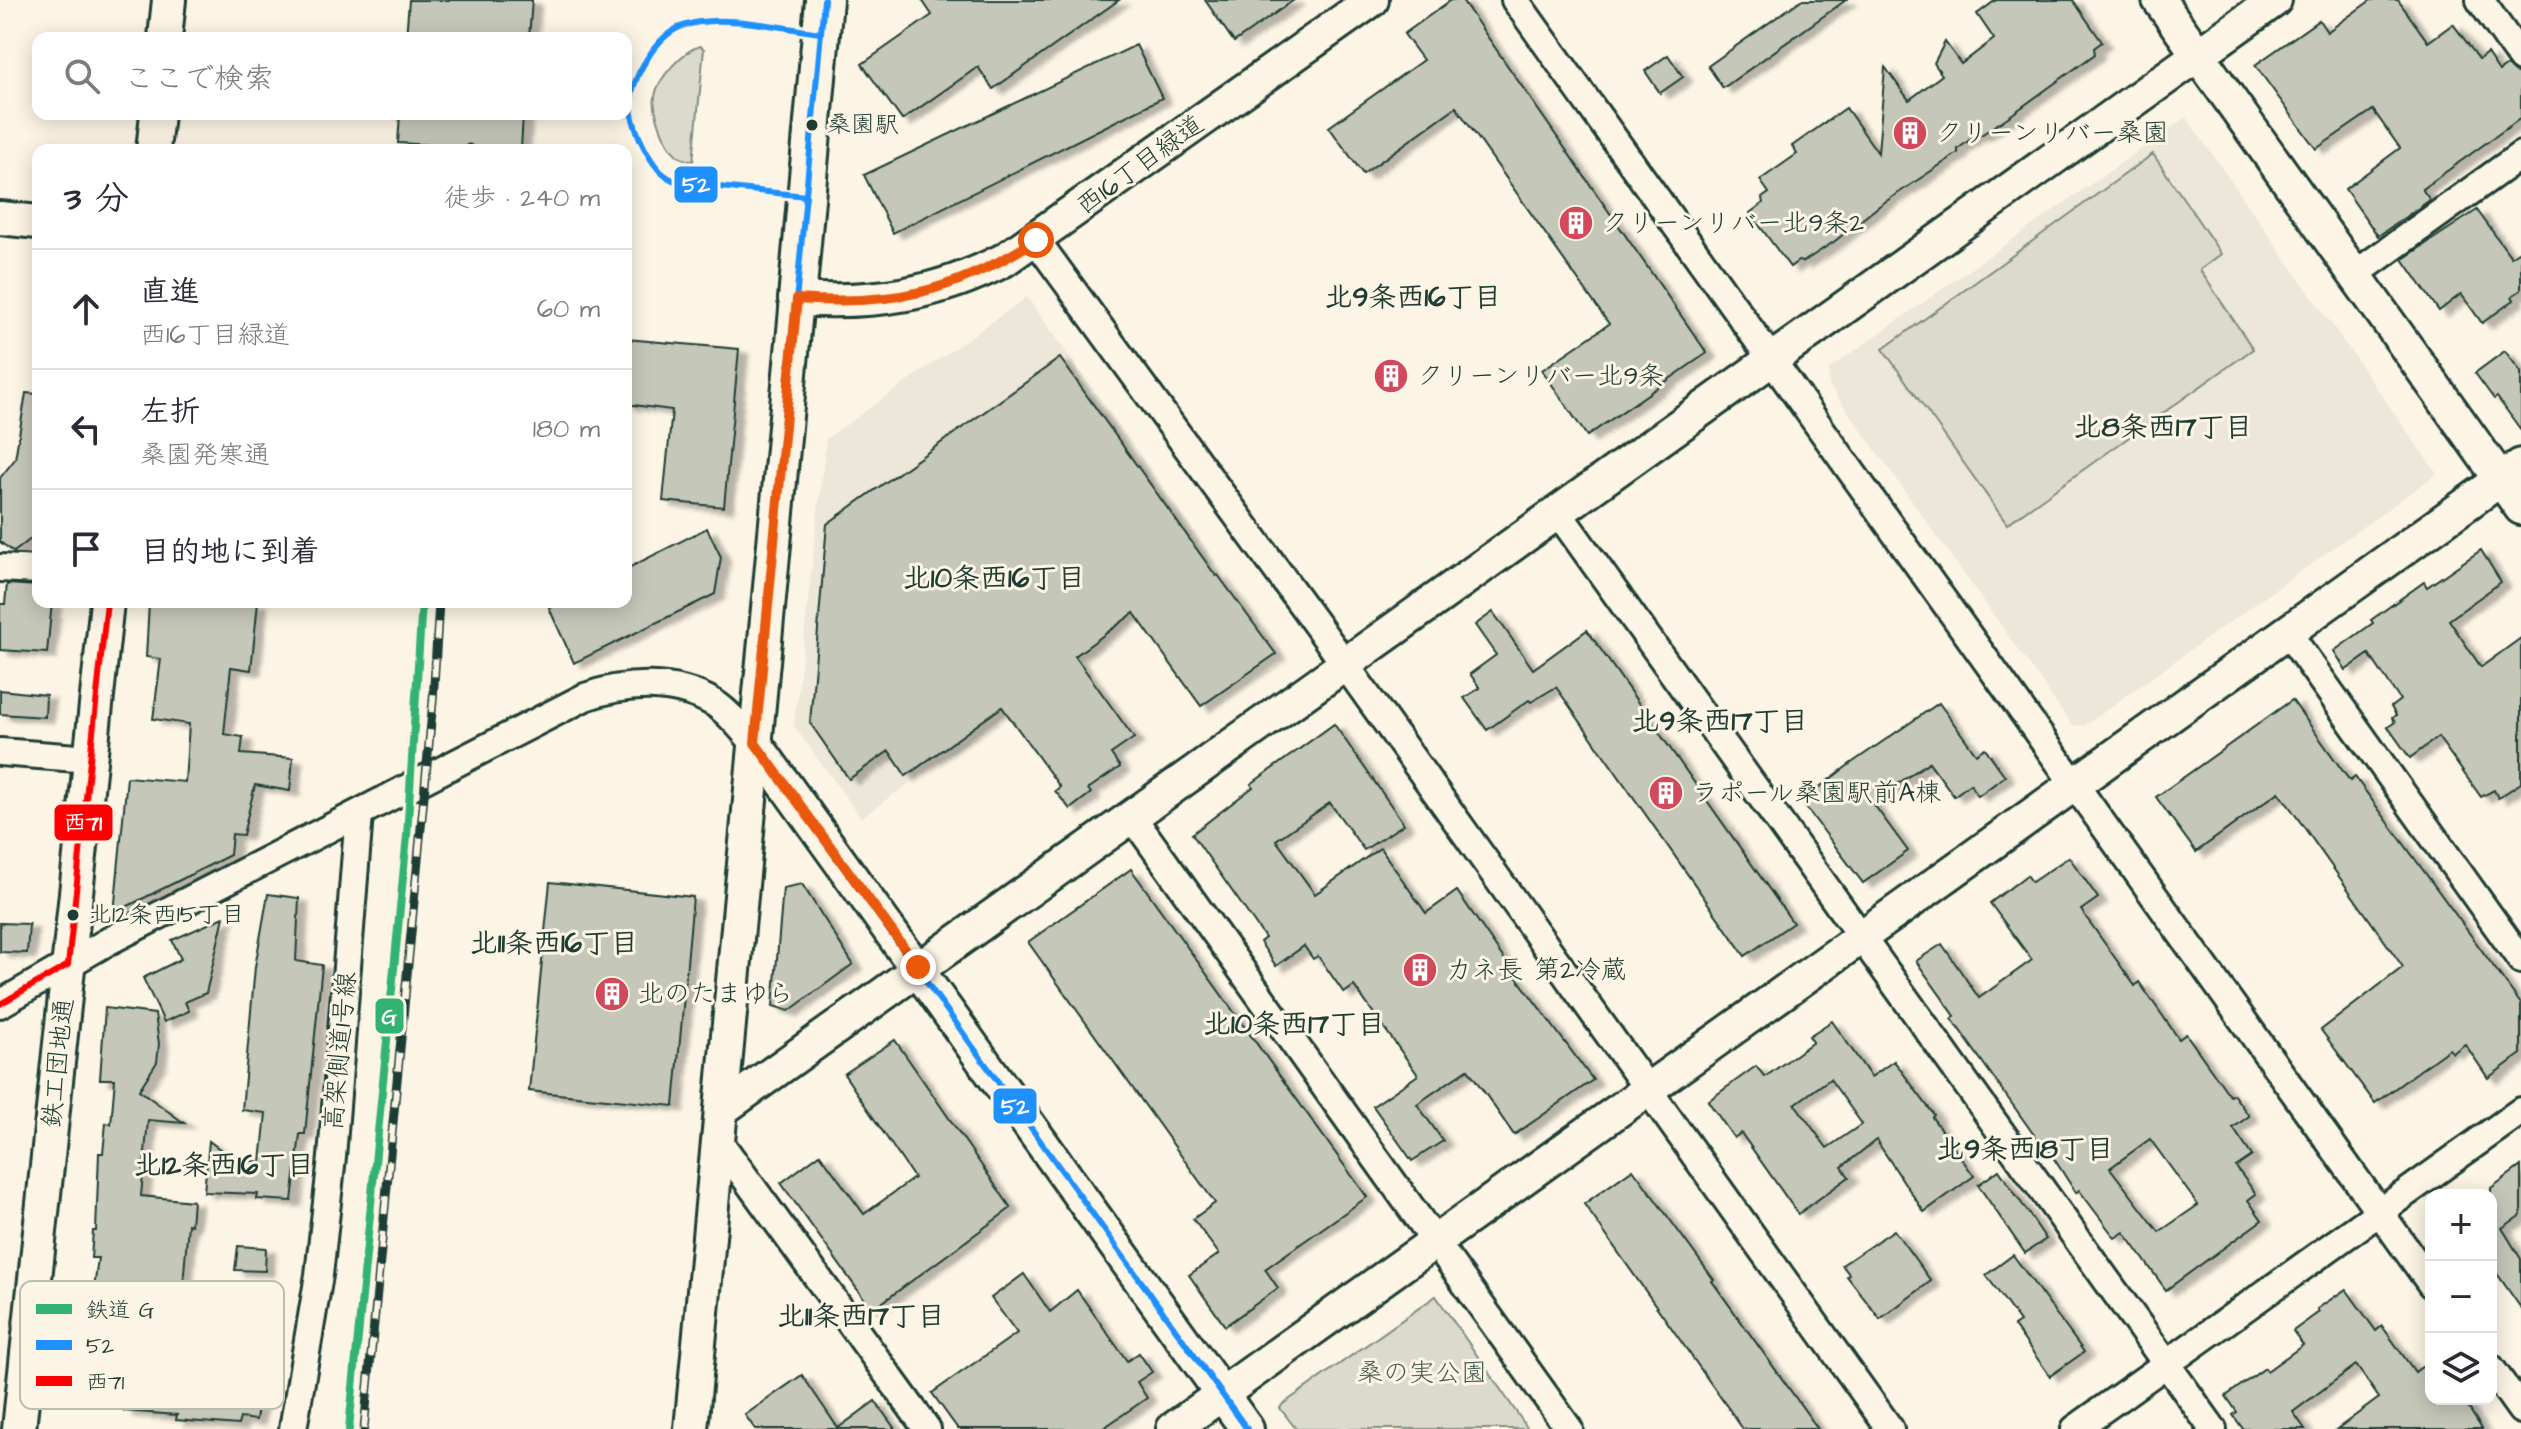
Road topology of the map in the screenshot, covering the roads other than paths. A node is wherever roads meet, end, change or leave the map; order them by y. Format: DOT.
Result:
graph roads {
  1 [pos="169,0"];
  2 [pos="824,0"];
  3 [pos="1372,0"];
  4 [pos="1515,0"];
  5 [pos="2159,0"];
  6 [pos="2275,0"];
  7 [pos="2480,0"];
  8 [pos="166,32"];
  9 [pos="2198,54"];
  10 [pos="2521,58"];
  11 [pos="156,120"];
  12 [pos="154,144"];
  13 [pos="2521,155"];
  14 [pos="0,218"];
  15 [pos="32,221"];
  16 [pos="1036,240"];
  17 [pos="2354,275"];
  18 [pos="797,299"];
  19 [pos="1770,359"];
  20 [pos="2511,472"];
  21 [pos="2521,508"];
  22 [pos="1557,511"];
  23 [pos="0,568"];
  24 [pos="32,570"];
  25 [pos="106,608"];
  26 [pos="2288,633"];
  27 [pos="1344,664"];
  28 [pos="755,743"];
  29 [pos="0,752"];
  30 [pos="90,759"];
  31 [pos="2075,785"];
  32 [pos="359,814"];
  33 [pos="1131,815"];
  34 [pos="1862,937"];
  35 [pos="2521,960"];
  36 [pos="68,965"];
  37 [pos="918,967"];
  38 [pos="0,1004"];
  39 [pos="1649,1090"];
  40 [pos="2521,1111"];
  41 [pos="720,1125"];
  42 [pos="2379,1212"];
  43 [pos="1436,1242"];
  44 [pos="2425,1276"];
  45 [pos="30,1281"];
  46 [pos="2167,1364"];
  47 [pos="20,1365"];
  48 [pos="2497,1376"];
  49 [pos="1222,1394"];
  50 [pos="2521,1410"];
  51 [pos="13,1423"];
  52 [pos="293,1429"];
  53 [pos="691,1429"];
  54 [pos="927,1429"];
  55 [pos="1173,1429"];
  56 [pos="1247,1429"];
  57 [pos="1569,1429"];
  58 [pos="1890,1429"];
  59 [pos="2075,1429"];
  60 [pos="2213,1429"];
  1 -- 8 [label="street"];
  2 -- 18 [label="main road"];
  3 -- 16 [label="street, 西16丁目緑道"];
  4 -- 19 [label="street"];
  5 -- 9 [label="street"];
  6 -- 9 [label="street"];
  7 -- 10 [label="street"];
  9 -- 17 [label="street"];
  9 -- 19 [label="street"];
  11 -- 12 [label="street"];
  13 -- 17 [label="street"];
  14 -- 15 [label="street"];
  16 -- 18 [label="street, 西16丁目緑道"];
  16 -- 27 [label="street"];
  17 -- 20 [label="street"];
  18 -- 28 [label="street"];
  19 -- 22 [label="street"];
  19 -- 31 [label="street"];
  20 -- 21 [label="street"];
  20 -- 26 [label="street"];
  22 -- 27 [label="street"];
  22 -- 34 [label="street"];
  23 -- 24 [label="street"];
  25 -- 30 [label="street, 鉄工団地通"];
  26 -- 31 [label="street"];
  26 -- 35 [label="street"];
  27 -- 33 [label="street"];
  27 -- 39 [label="street"];
  28 -- 32 [label="street"];
  28 -- 37 [label="street"];
  28 -- 41 [label="street"];
  29 -- 30 [label="street"];
  30 -- 36 [label="street, 鉄工団地通"];
  31 -- 34 [label="street"];
  31 -- 42 [label="street"];
  32 -- 36 [label="street"];
  32 -- 52 [label="street, 高架側道1号線"];
  33 -- 37 [label="street"];
  33 -- 43 [label="street"];
  34 -- 39 [label="street"];
  34 -- 46 [label="street"];
  36 -- 38 [label="street"];
  36 -- 45 [label="street, 鉄工団地通"];
  37 -- 41 [label="street"];
  37 -- 49 [label="street"];
  39 -- 43 [label="street"];
  39 -- 58 [label="street"];
  40 -- 42 [label="street"];
  41 -- 53 [label="street"];
  41 -- 54 [label="street"];
  42 -- 44 [label="street"];
  42 -- 46 [label="street"];
  43 -- 49 [label="street"];
  43 -- 57 [label="street"];
  46 -- 59 [label="street"];
  46 -- 60 [label="street"];
  47 -- 51 [label="street, 鉄工団地通"];
  48 -- 50 [label="street"];
  49 -- 55 [label="street"];
  49 -- 56 [label="street"];
}
